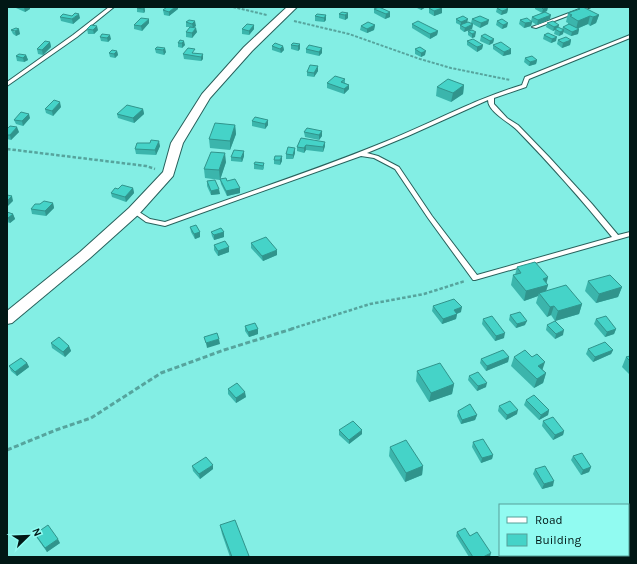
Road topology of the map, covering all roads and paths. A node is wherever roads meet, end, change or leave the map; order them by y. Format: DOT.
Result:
graph roads {
  1 [pos="112,7"];
  2 [pos="233,7"];
  3 [pos="292,7"];
  4 [pos="589,7"];
  5 [pos="280,18"];
  6 [pos="534,27"];
  7 [pos="630,36"];
  8 [pos="525,83"];
  9 [pos="7,84"];
  10 [pos="491,97"];
  11 [pos="7,149"];
  12 [pos="360,154"];
  13 [pos="169,173"];
  14 [pos="134,212"];
  15 [pos="630,234"];
  16 [pos="617,238"];
  17 [pos="475,278"];
  18 [pos="7,319"];
  19 [pos="7,450"];
  1 -- 9 [label="lane"];
  2 -- 5 [label="path"];
  3 -- 5 [label="street"];
  4 -- 6 [label="lane"];
  5 -- 8 [label="path"];
  5 -- 13 [label="street"];
  7 -- 8 [label="lane"];
  8 -- 10 [label="lane"];
  10 -- 12 [label="lane"];
  10 -- 16 [label="lane"];
  11 -- 13 [label="path"];
  12 -- 14 [label="lane"];
  12 -- 17 [label="lane"];
  13 -- 14 [label="street"];
  14 -- 18 [label="street"];
  15 -- 16 [label="lane"];
  16 -- 17 [label="lane"];
  17 -- 19 [label="path"];
}
